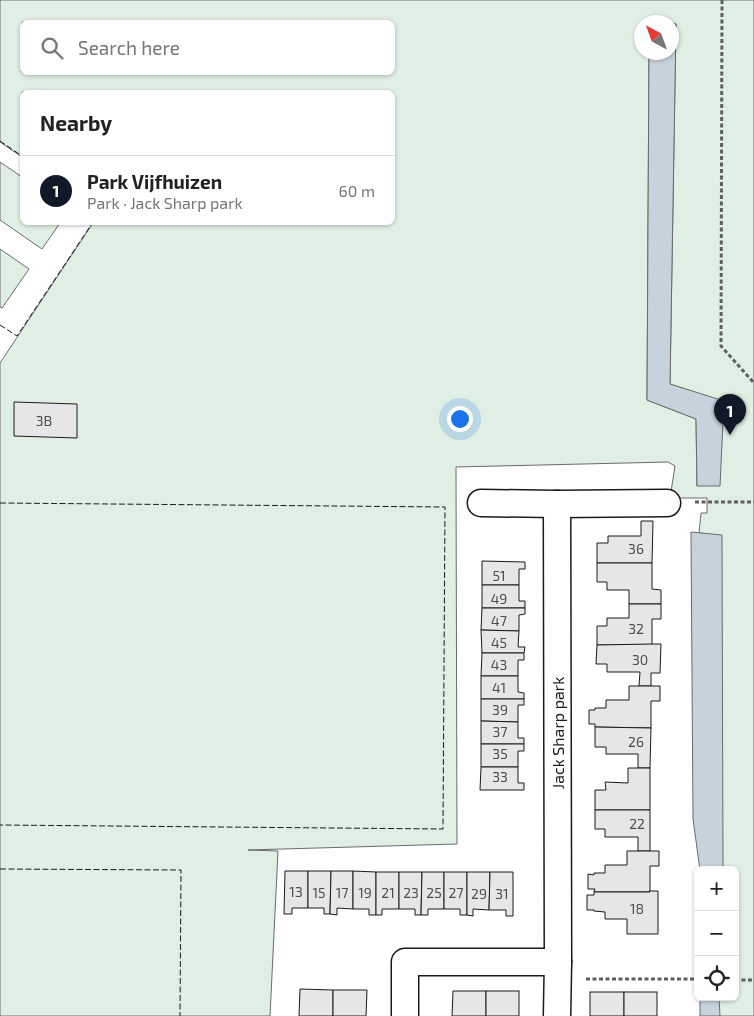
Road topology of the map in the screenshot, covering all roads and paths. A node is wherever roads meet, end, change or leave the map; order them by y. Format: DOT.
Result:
graph roads {
  1 [pos="722,0"];
  2 [pos="754,383"];
  3 [pos="754,502"];
  4 [pos="481,503"];
  5 [pos="668,503"];
  6 [pos="557,504"];
  7 [pos="558,971"];
  8 [pos="694,979"];
  9 [pos="739,980"];
  10 [pos="754,980"];
  11 [pos="405,1016"];
  12 [pos="557,1016"];
  1 -- 2 [label="path"];
  3 -- 5 [label="path"];
  4 -- 6 [label="street"];
  5 -- 6 [label="street"];
  6 -- 7 [label="street, Jack Sharp park"];
  7 -- 8 [label="path"];
  7 -- 11 [label="street"];
  7 -- 12 [label="street, Jack Sharp park"];
  9 -- 10 [label="path"];
}
